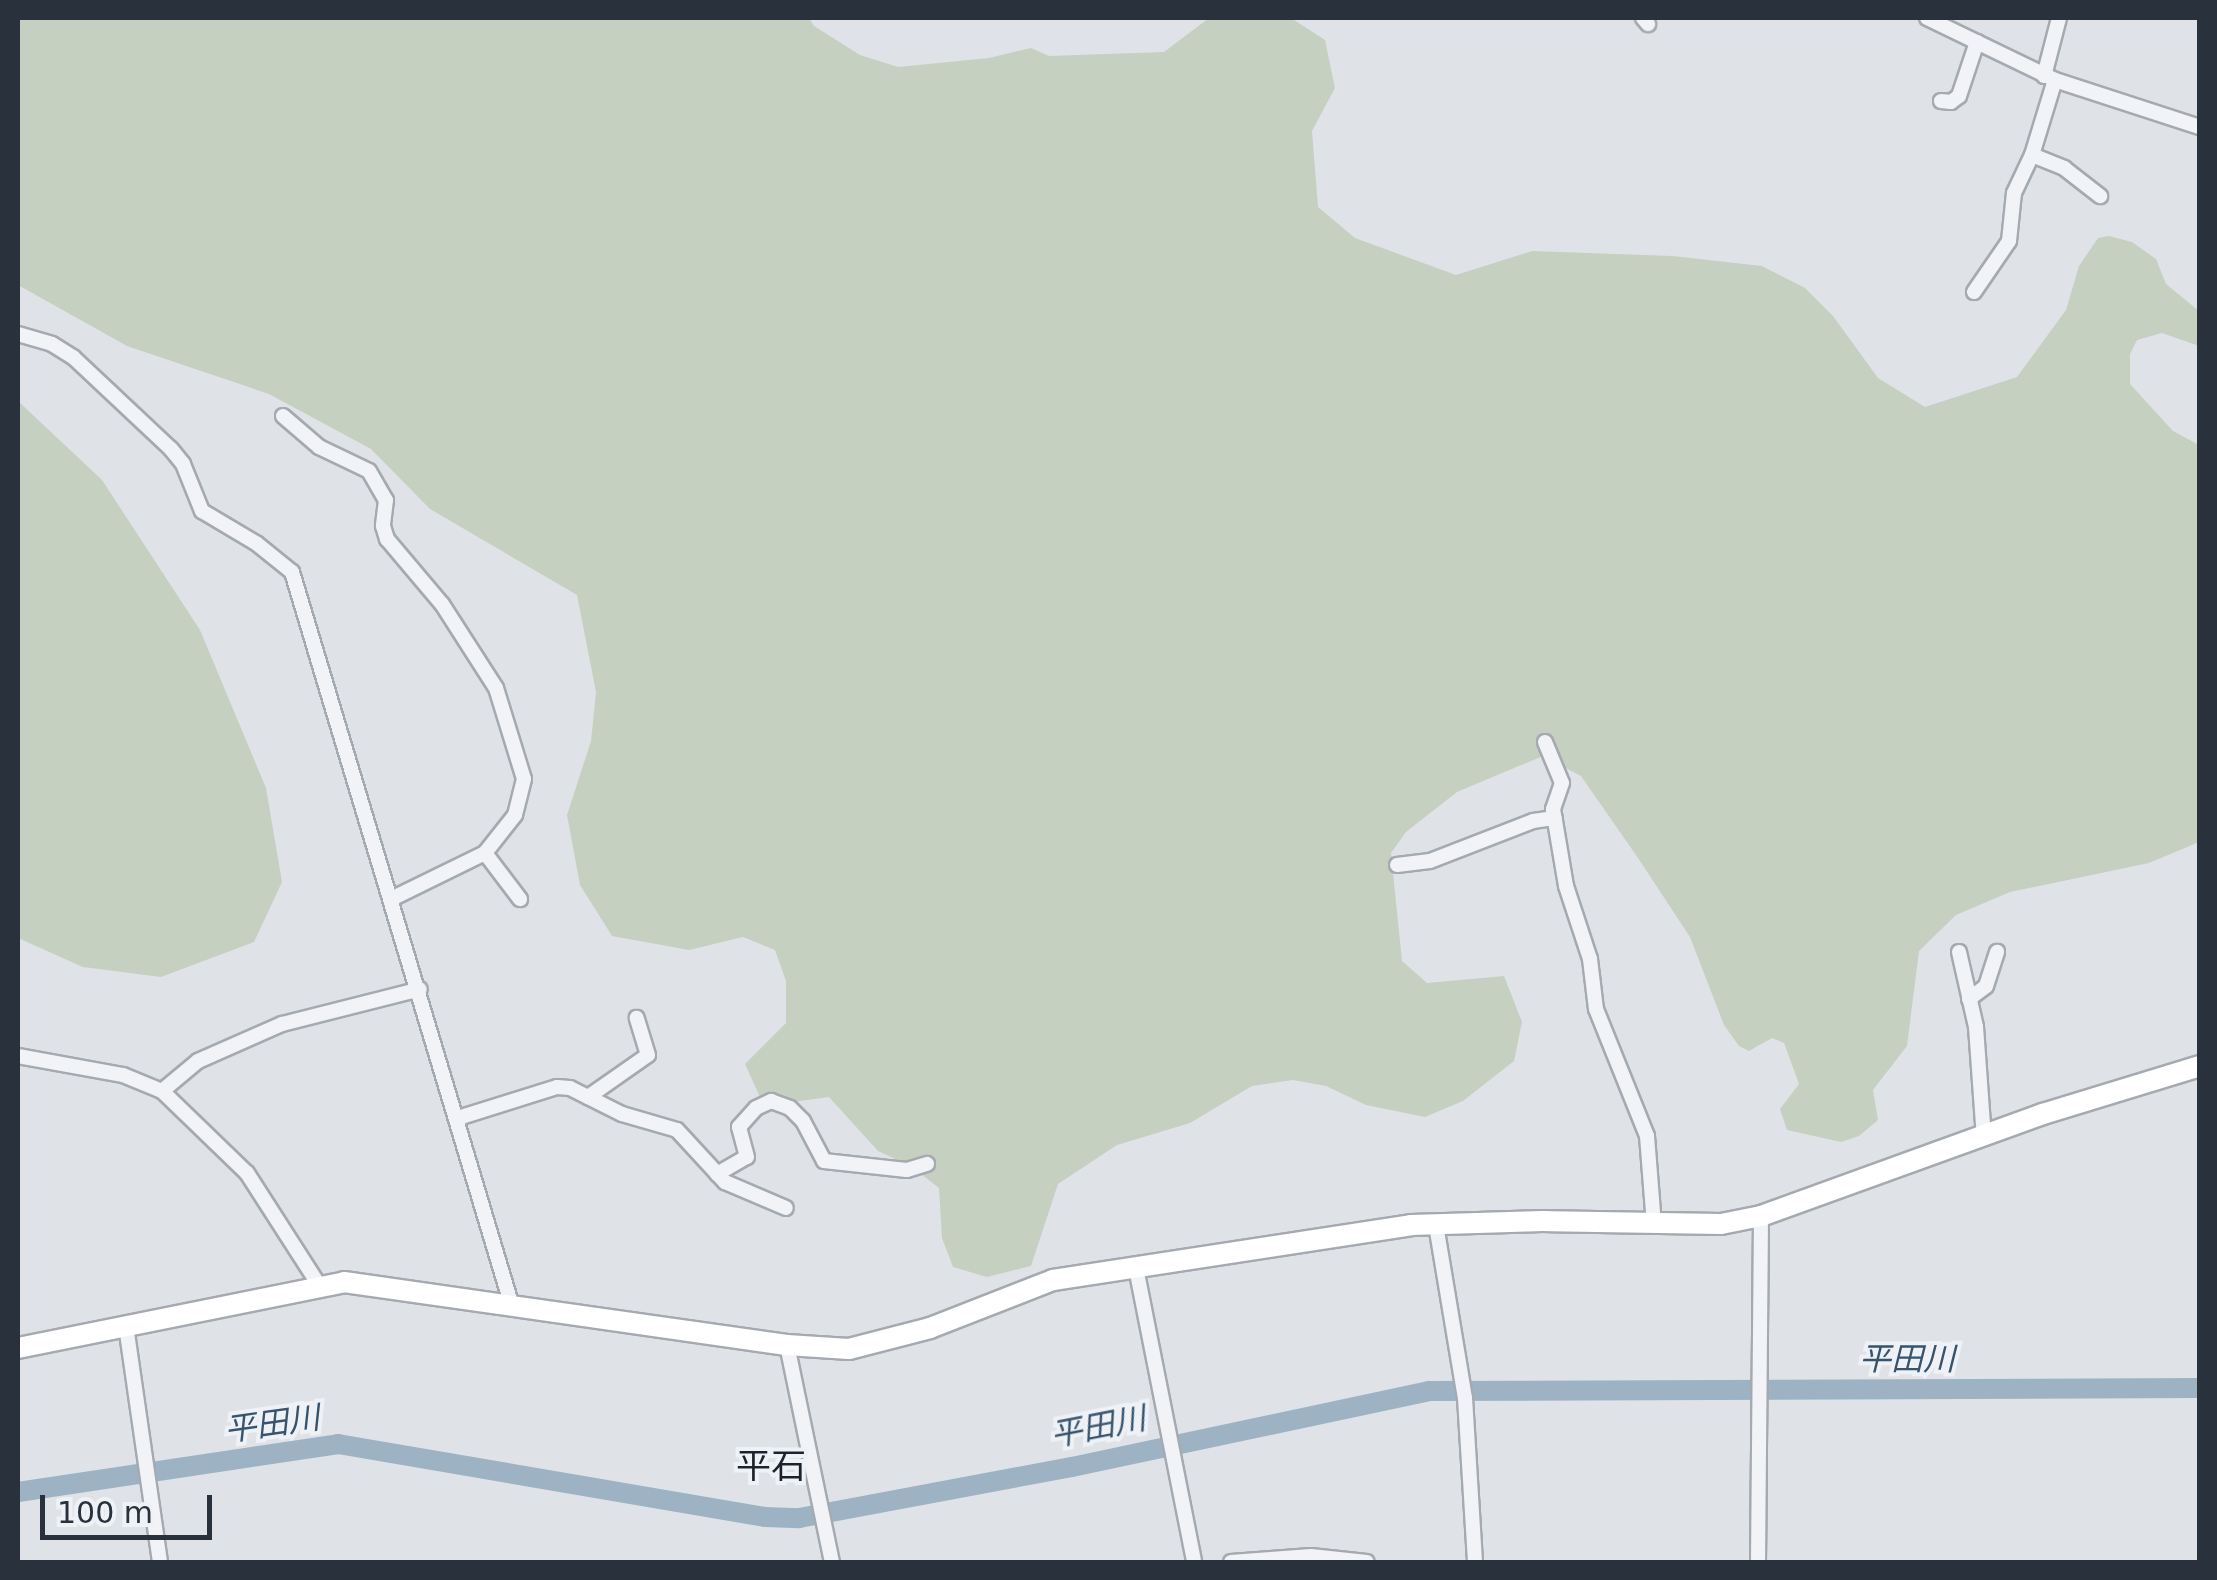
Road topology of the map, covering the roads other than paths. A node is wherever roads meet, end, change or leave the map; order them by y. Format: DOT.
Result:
graph roads {
  1 [pos="1927,18"];
  2 [pos="2058,18"];
  3 [pos="1977,42"];
  4 [pos="2050,78"];
  5 [pos="1941,101"];
  6 [pos="2200,127"];
  7 [pos="2032,155"];
  8 [pos="2100,196"];
  9 [pos="1974,292"];
  10 [pos="18,334"];
  11 [pos="282,416"];
  12 [pos="1545,742"];
  13 [pos="1555,818"];
  14 [pos="484,853"];
  15 [pos="1398,865"];
  16 [pos="392,898"];
  17 [pos="520,899"];
  18 [pos="1958,952"];
  19 [pos="1998,952"];
  20 [pos="420,989"];
  21 [pos="1969,999"];
  22 [pos="637,1018"];
  23 [pos="18,1056"];
  24 [pos="2200,1066"];
  25 [pos="162,1091"];
  26 [pos="588,1098"];
  27 [pos="458,1118"];
  28 [pos="1984,1138"];
  29 [pos="927,1164"];
  30 [pos="717,1174"];
  31 [pos="786,1208"];
  32 [pos="1760,1216"];
  33 [pos="1654,1224"];
  34 [pos="1436,1225"];
  35 [pos="1136,1268"];
  36 [pos="318,1285"];
  37 [pos="512,1306"];
  38 [pos="126,1326"];
  39 [pos="787,1345"];
  40 [pos="18,1348"];
  41 [pos="1337,1560"];
  42 [pos="160,1562"];
  43 [pos="832,1562"];
  44 [pos="1194,1562"];
  45 [pos="1231,1562"];
  46 [pos="1367,1562"];
  47 [pos="1476,1562"];
  48 [pos="1758,1562"];
  1 -- 3 [label="street"];
  2 -- 4 [label="street"];
  3 -- 4 [label="street"];
  3 -- 5 [label="street"];
  4 -- 6 [label="street"];
  4 -- 7 [label="street"];
  7 -- 8 [label="street"];
  7 -- 9 [label="street"];
  10 -- 16 [label="street"];
  11 -- 14 [label="street"];
  12 -- 13 [label="street"];
  13 -- 15 [label="street"];
  13 -- 33 [label="street"];
  14 -- 16 [label="street"];
  14 -- 17 [label="street"];
  16 -- 20 [label="street"];
  18 -- 21 [label="street"];
  19 -- 21 [label="street"];
  20 -- 25 [label="street"];
  20 -- 27 [label="street"];
  21 -- 28 [label="street"];
  22 -- 26 [label="street"];
  23 -- 25 [label="street"];
  24 -- 28 [label="street"];
  25 -- 36 [label="street"];
  26 -- 27 [label="street"];
  26 -- 30 [label="street"];
  27 -- 37 [label="street"];
  28 -- 32 [label="street"];
  29 -- 30 [label="street"];
  30 -- 31 [label="street"];
  32 -- 33 [label="street"];
  32 -- 48 [label="street"];
  33 -- 34 [label="street"];
  34 -- 35 [label="street"];
  34 -- 47 [label="street"];
  35 -- 39 [label="street"];
  35 -- 44 [label="street"];
  36 -- 37 [label="street"];
  36 -- 38 [label="street"];
  37 -- 39 [label="street"];
  38 -- 40 [label="street"];
  38 -- 42 [label="street"];
  39 -- 43 [label="street"];
  41 -- 45 [label="street"];
  41 -- 46 [label="street"];
}
